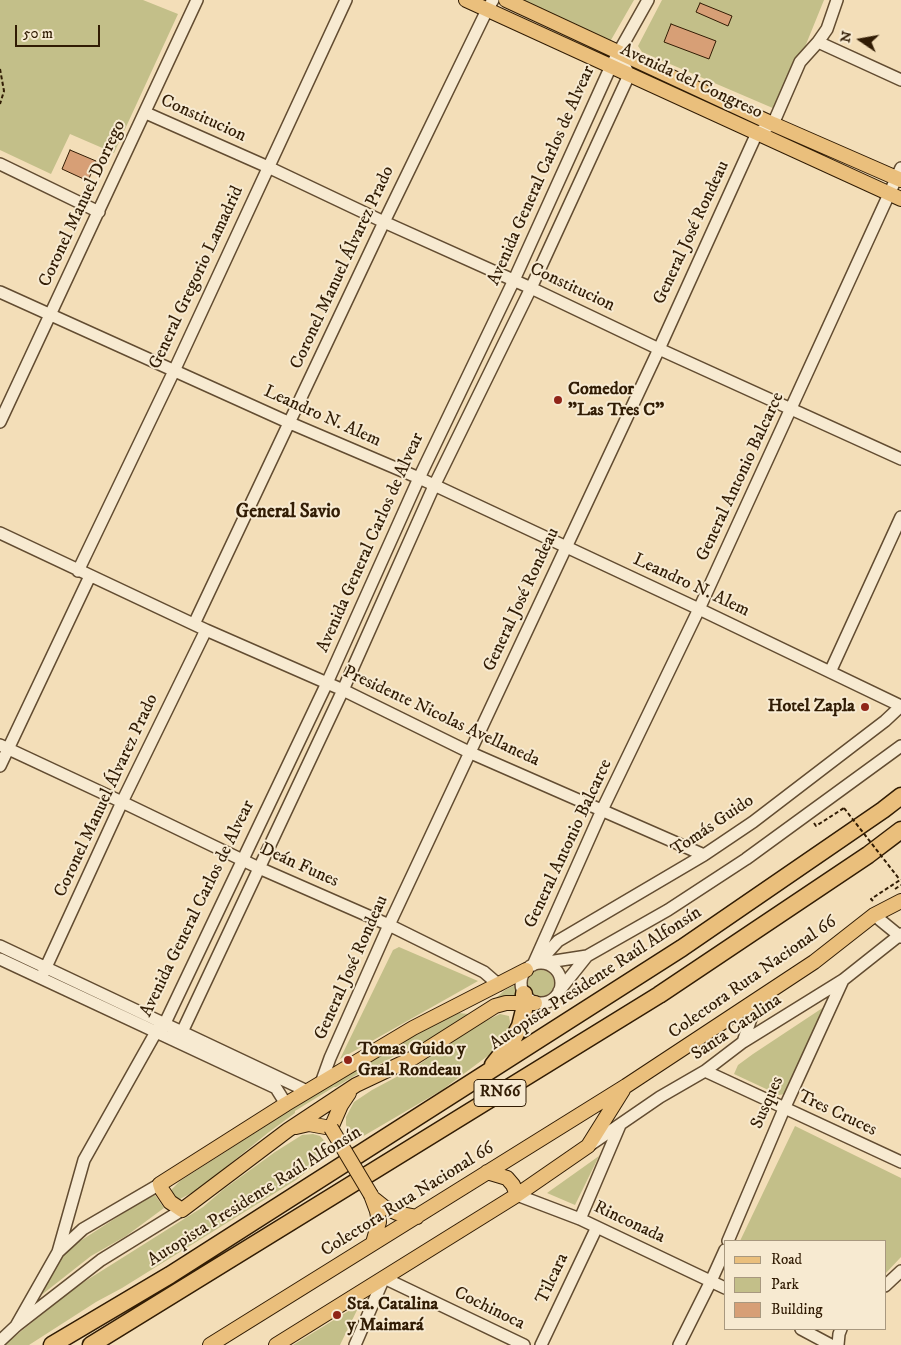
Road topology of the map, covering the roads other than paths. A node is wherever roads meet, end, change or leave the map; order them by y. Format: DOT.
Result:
graph roads {
  1 [pos="197,0"];
  2 [pos="346,0"];
  3 [pos="466,0"];
  4 [pos="506,0"];
  5 [pos="648,0"];
  6 [pos="837,0"];
  7 [pos="490,5"];
  8 [pos="818,42"];
  9 [pos="618,51"];
  10 [pos="610,66"];
  11 [pos="629,74"];
  12 [pos="901,80"];
  13 [pos="146,113"];
  14 [pos="773,124"];
  15 [pos="757,133"];
  16 [pos="0,164"];
  17 [pos="268,167"];
  18 [pos="899,176"];
  19 [pos="895,196"];
  20 [pos="99,212"];
  21 [pos="384,222"];
  22 [pos="514,280"];
  23 [pos="531,288"];
  24 [pos="0,292"];
  25 [pos="50,315"];
  26 [pos="659,349"];
  27 [pos="174,371"];
  28 [pos="791,410"];
  29 [pos="0,422"];
  30 [pos="290,422"];
  31 [pos="901,459"];
  32 [pos="419,478"];
  33 [pos="434,486"];
  34 [pos="901,517"];
  35 [pos="0,533"];
  36 [pos="566,547"];
  37 [pos="78,571"];
  38 [pos="90,576"];
  39 [pos="699,609"];
  40 [pos="194,624"];
  41 [pos="206,630"];
  42 [pos="830,672"];
  43 [pos="327,683"];
  44 [pos="342,690"];
  45 [pos="901,706"];
  46 [pos="901,746"];
  47 [pos="4,747"];
  48 [pos="471,753"];
  49 [pos="0,766"];
  50 [pos="901,796"];
  51 [pos="122,802"];
  52 [pos="602,810"];
  53 [pos="901,830"];
  54 [pos="704,855"];
  55 [pos="243,860"];
  56 [pos="259,868"];
  57 [pos="898,895"];
  58 [pos="874,909"];
  59 [pos="389,925"];
  60 [pos="900,936"];
  61 [pos="0,946"];
  62 [pos="587,956"];
  63 [pos="0,959"];
  64 [pos="535,966"];
  65 [pos="44,973"];
  66 [pos="843,980"];
  67 [pos="499,984"];
  68 [pos="559,991"];
  69 [pos="528,1000"];
  70 [pos="757,1001"];
  71 [pos="506,1003"];
  72 [pos="165,1023"];
  73 [pos="520,1026"];
  74 [pos="156,1032"];
  75 [pos="179,1036"];
  76 [pos="743,1042"];
  77 [pos="705,1071"];
  78 [pos="478,1080"];
  79 [pos="321,1083"];
  80 [pos="356,1085"];
  81 [pos="626,1086"];
  82 [pos="307,1091"];
  83 [pos="286,1104"];
  84 [pos="784,1109"];
  85 [pos="620,1125"];
  86 [pos="331,1128"];
  87 [pos="288,1130"];
  88 [pos="588,1146"];
  89 [pos="901,1162"];
  90 [pos="487,1172"];
  91 [pos="160,1184"];
  92 [pos="517,1195"];
  93 [pos="373,1197"];
  94 [pos="182,1210"];
  95 [pos="417,1217"];
  96 [pos="580,1219"];
  97 [pos="597,1227"];
  98 [pos="728,1240"];
  99 [pos="373,1243"];
  100 [pos="58,1252"];
  101 [pos="724,1252"];
  102 [pos="901,1271"];
  103 [pos="384,1278"];
  104 [pos="711,1281"];
  105 [pos="886,1285"];
  106 [pos="724,1288"];
  107 [pos="16,1326"];
  108 [pos="803,1330"];
  109 [pos="841,1330"];
  110 [pos="0,1341"];
  111 [pos="218,1343"];
  112 [pos="52,1345"];
  113 [pos="91,1345"];
  114 [pos="276,1345"];
  115 [pos="355,1345"];
  116 [pos="524,1345"];
  117 [pos="541,1345"];
  118 [pos="679,1345"];
  119 [pos="831,1345"];
  120 [pos="838,1345"];
  1 -- 13 [label="street, Coronel Manuel Dorrego"];
  2 -- 17 [label="street, General Gregorio Lamadrid"];
  3 -- 7 [label="main road, Avenida del Congreso"];
  4 -- 9 [label="main road, Avenida del Congreso"];
  5 -- 9 [label="street"];
  6 -- 8 [label="street"];
  7 -- 10 [label="main road, Avenida del Congreso"];
  7 -- 21 [label="street, Coronel Manuel Álvarez Prado"];
  8 -- 12 [label="street"];
  8 -- 14 [label="street"];
  9 -- 10 [label="street, Avenida General Carlos de Alvear"];
  9 -- 11 [label="street, Avenida General Carlos de Alvear"];
  9 -- 14 [label="main road, Avenida del Congreso"];
  10 -- 11 [label="main road, Avenida del Congreso"];
  10 -- 22 [label="street, Avenida General Carlos de Alvear"];
  11 -- 15 [label="main road, Avenida del Congreso"];
  11 -- 23 [label="street, Avenida General Carlos de Alvear"];
  13 -- 17 [label="street, Constitucion"];
  13 -- 20 [label="street, Coronel Manuel Dorrego"];
  14 -- 15 [label="street"];
  14 -- 18 [label="main road, Avenida del Congreso"];
  15 -- 19 [label="main road, Avenida del Congreso"];
  15 -- 26 [label="street, General José Rondeau"];
  16 -- 20 [label="street"];
  17 -- 21 [label="street, Constitucion"];
  17 -- 27 [label="street, General Gregorio Lamadrid"];
  18 -- 19 [label="street, General Antonio Balcarce"];
  19 -- 28 [label="street, General Antonio Balcarce"];
  20 -- 25 [label="street, Coronel Manuel Dorrego"];
  21 -- 22 [label="street, Constitucion"];
  21 -- 30 [label="street, Coronel Manuel Álvarez Prado"];
  22 -- 23 [label="street, Constitucion"];
  22 -- 32 [label="street, Avenida General Carlos de Alvear"];
  23 -- 26 [label="street, Constitucion"];
  23 -- 33 [label="street, Avenida General Carlos de Alvear"];
  24 -- 25 [label="street, Leandro N. Alem"];
  25 -- 27 [label="street, Leandro N. Alem"];
  25 -- 29 [label="street, Coronel Manuel Dorrego"];
  26 -- 28 [label="street, Constitucion"];
  26 -- 36 [label="street, General José Rondeau"];
  27 -- 30 [label="street, Leandro N. Alem"];
  27 -- 37 [label="street, General Gregorio Lamadrid"];
  28 -- 31 [label="street, Constitucion"];
  28 -- 39 [label="street, General Antonio Balcarce"];
  30 -- 32 [label="street, Leandro N. Alem"];
  30 -- 40 [label="street, Coronel Manuel Álvarez Prado"];
  32 -- 33 [label="street, Leandro N. Alem"];
  32 -- 43 [label="street, Avenida General Carlos de Alvear"];
  33 -- 36 [label="street, Leandro N. Alem"];
  33 -- 44 [label="street, Avenida General Carlos de Alvear"];
  34 -- 42 [label="street"];
  35 -- 37 [label="street, Presidente Nicolas Avellaneda"];
  36 -- 39 [label="street, Leandro N. Alem"];
  36 -- 48 [label="street, General José Rondeau"];
  37 -- 38 [label="street, Presidente Nicolas Avellaneda"];
  38 -- 40 [label="street, Presidente Nicolas Avellaneda"];
  38 -- 47 [label="street"];
  39 -- 42 [label="street, Leandro N. Alem"];
  39 -- 52 [label="street, General Antonio Balcarce"];
  40 -- 41 [label="street, Presidente Nicolas Avellaneda"];
  41 -- 43 [label="street, Presidente Nicolas Avellaneda"];
  41 -- 51 [label="street, Coronel Manuel Álvarez Prado"];
  42 -- 45 [label="street, Leandro N. Alem"];
  43 -- 44 [label="street, Presidente Nicolas Avellaneda"];
  43 -- 55 [label="street, Avenida General Carlos de Alvear"];
  44 -- 48 [label="street, Presidente Nicolas Avellaneda"];
  44 -- 56 [label="street, Avenida General Carlos de Alvear"];
  45 -- 54 [label="street, Tomás Guido"];
  46 -- 62 [label="street"];
  47 -- 49 [label="street"];
  47 -- 51 [label="street, Deán Funes"];
  48 -- 52 [label="street, Presidente Nicolas Avellaneda"];
  48 -- 59 [label="street, General José Rondeau"];
  50 -- 78 [label="highway, Autopista Presidente Raúl Alfonsín / RN66"];
  51 -- 55 [label="street, Deán Funes"];
  51 -- 65 [label="street, Coronel Manuel Álvarez Prado"];
  52 -- 54 [label="street, Presidente Nicolas Avellaneda"];
  52 -- 64 [label="street, General Antonio Balcarce"];
  53 -- 113 [label="highway, RN66"];
  54 -- 64 [label="street, Tomás Guido"];
  55 -- 56 [label="street, Deán Funes"];
  55 -- 72 [label="street, Avenida General Carlos de Alvear"];
  56 -- 59 [label="street, Deán Funes"];
  56 -- 75 [label="street, Avenida General Carlos de Alvear"];
  57 -- 58 [label="main road, Colectora Ruta Nacional 66"];
  58 -- 60 [label="street"];
  58 -- 70 [label="main road, Colectora Ruta Nacional 66"];
  59 -- 67 [label="street, Deán Funes"];
  59 -- 79 [label="street, General José Rondeau"];
  60 -- 66 [label="street, Santa Catalina"];
  61 -- 65 [label="street"];
  62 -- 64 [label="street"];
  62 -- 68 [label="street"];
  63 -- 65 [label="street"];
  64 -- 67 [label="main road"];
  64 -- 68 [label="street"];
  64 -- 69 [label="street"];
  65 -- 72 [label="street"];
  65 -- 74 [label="street"];
  66 -- 76 [label="street, Santa Catalina"];
  66 -- 84 [label="street, Susques"];
  67 -- 79 [label="main road"];
  68 -- 69 [label="street"];
  69 -- 71 [label="main road"];
  69 -- 73 [label="highway"];
  70 -- 76 [label="street"];
  70 -- 81 [label="main road, Colectora Ruta Nacional 66"];
  71 -- 73 [label="main road"];
  71 -- 80 [label="main road"];
  72 -- 74 [label="street, Avenida General Carlos de Alvear"];
  72 -- 75 [label="street"];
  73 -- 78 [label="highway"];
  74 -- 75 [label="street"];
  74 -- 100 [label="street, Avenida General Carlos de Alvear"];
  75 -- 82 [label="street"];
  75 -- 83 [label="street"];
  76 -- 77 [label="street, Santa Catalina"];
  77 -- 84 [label="street, Tres Cruces"];
  77 -- 85 [label="street, Santa Catalina"];
  78 -- 112 [label="highway, Autopista Presidente Raúl Alfonsín / RN66"];
  79 -- 82 [label="main road"];
  80 -- 86 [label="main road"];
  80 -- 87 [label="main road"];
  81 -- 88 [label="main road, Colectora Ruta Nacional 66"];
  81 -- 90 [label="main road, Colectora Ruta Nacional 66"];
  82 -- 83 [label="main road"];
  83 -- 91 [label="main road"];
  84 -- 89 [label="street, Tres Cruces"];
  84 -- 98 [label="street, Susques"];
  85 -- 88 [label="street, Santa Catalina"];
  85 -- 96 [label="street"];
  86 -- 87 [label="main road"];
  86 -- 93 [label="main road, bridge"];
  87 -- 94 [label="main road"];
  88 -- 92 [label="main road, Colectora Ruta Nacional 66"];
  90 -- 92 [label="main road"];
  90 -- 95 [label="main road, Colectora Ruta Nacional 66"];
  91 -- 94 [label="main road"];
  91 -- 100 [label="street"];
  92 -- 96 [label="street, Rinconada"];
  92 -- 103 [label="main road, Colectora Ruta Nacional 66"];
  93 -- 95 [label="main road"];
  93 -- 99 [label="main road"];
  94 -- 107 [label="street"];
  95 -- 99 [label="main road, Colectora Ruta Nacional 66"];
  96 -- 97 [label="street, Rinconada"];
  97 -- 104 [label="street, Rinconada"];
  97 -- 117 [label="street, Tilcara"];
  99 -- 111 [label="main road, Colectora Ruta Nacional 66"];
  100 -- 107 [label="street"];
  101 -- 104 [label="street"];
  102 -- 105 [label="street"];
  103 -- 114 [label="main road, Colectora Ruta Nacional 66"];
  103 -- 115 [label="street"];
  103 -- 116 [label="street, Cochinoca"];
  104 -- 106 [label="street, Rinconada"];
  104 -- 118 [label="street"];
  107 -- 110 [label="street"];
  108 -- 119 [label="street"];
  109 -- 120 [label="street"];
}
